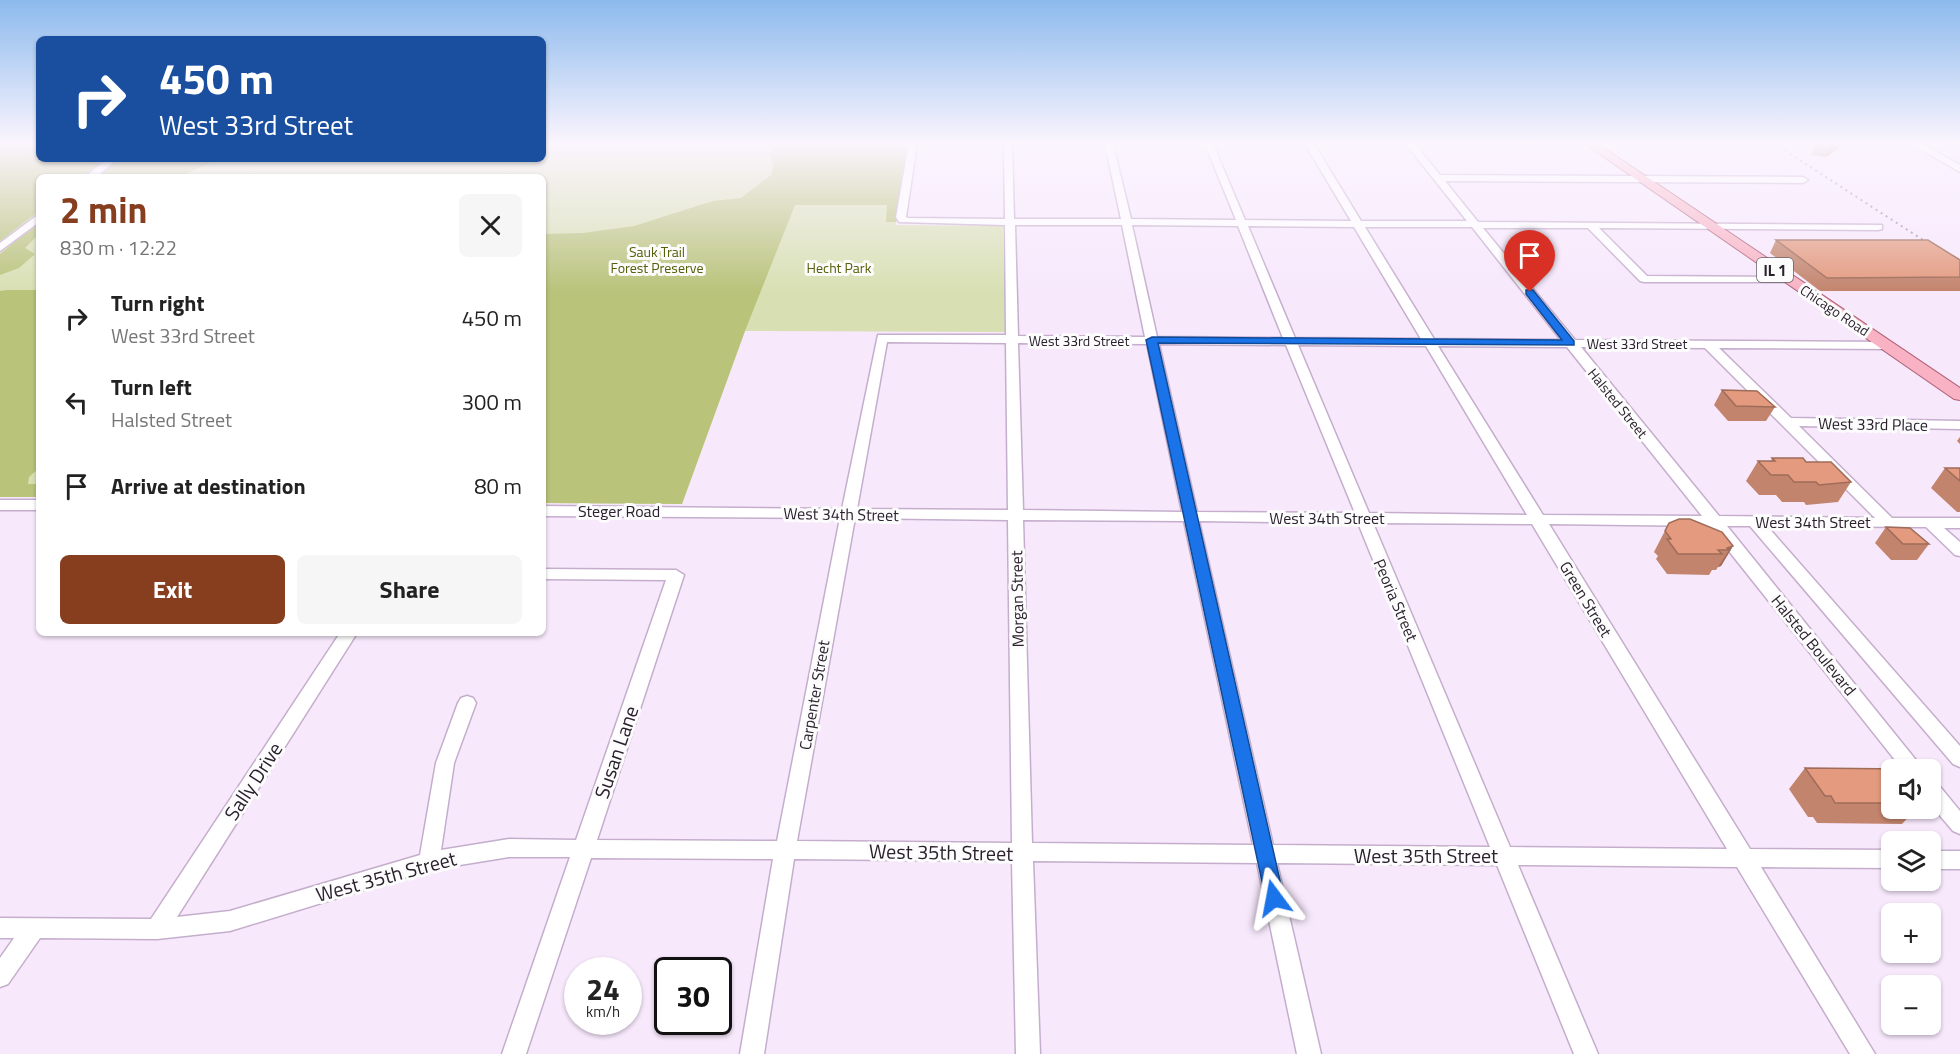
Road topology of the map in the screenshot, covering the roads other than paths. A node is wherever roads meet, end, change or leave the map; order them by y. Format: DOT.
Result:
graph roads {
  1 [pos="906,193"];
  2 [pos="1009,193"];
  3 [pos="1120,193"];
  4 [pos="1230,193"];
  5 [pos="1340,193"];
  6 [pos="1450,193"];
  7 [pos="1662,193"];
  8 [pos="36,219"];
  9 [pos="1010,222"];
  10 [pos="1127,222"];
  11 [pos="1242,223"];
  12 [pos="1358,223"];
  13 [pos="1475,224"];
  14 [pos="1590,225"];
  15 [pos="1709,225"];
  16 [pos="1878,227"];
  17 [pos="0,248"];
  18 [pos="1789,279"];
  19 [pos="882,338"];
  20 [pos="1011,340"];
  21 [pos="1152,340"];
  22 [pos="1289,341"];
  23 [pos="1429,342"];
  24 [pos="1570,343"];
  25 [pos="1708,344"];
  26 [pos="1887,346"];
  27 [pos="1960,395"];
  28 [pos="1787,422"];
  29 [pos="1960,425"];
  30 [pos="0,505"];
  31 [pos="36,506"];
  32 [pos="546,511"];
  33 [pos="695,512"];
  34 [pos="847,514"];
  35 [pos="1016,516"];
  36 [pos="1189,517"];
  37 [pos="1362,518"];
  38 [pos="1537,520"];
  39 [pos="1713,521"];
  40 [pos="1755,522"];
  41 [pos="1889,523"];
  42 [pos="1930,523"];
  43 [pos="1960,523"];
  44 [pos="1960,551"];
  45 [pos="546,574"];
  46 [pos="347,636"];
  47 [pos="467,703"];
  48 [pos="1906,759"];
  49 [pos="1960,759"];
  50 [pos="1941,802"];
  51 [pos="1960,825"];
  52 [pos="583,848"];
  53 [pos="785,850"];
  54 [pos="1022,853"];
  55 [pos="1264,854"];
  56 [pos="1503,856"];
  57 [pos="1743,858"];
  58 [pos="1881,860"];
  59 [pos="1941,860"];
  60 [pos="1960,860"];
  61 [pos="429,861"];
  62 [pos="0,928"];
  63 [pos="35,928"];
  64 [pos="157,929"];
  65 [pos="0,976"];
  66 [pos="514,1054"];
  67 [pos="752,1054"];
  68 [pos="1028,1054"];
  69 [pos="1309,1054"];
  70 [pos="1586,1054"];
  71 [pos="1863,1054"];
  1 -- 9 [label="street"];
  2 -- 9 [label="street, Morgan Street"];
  3 -- 10 [label="street"];
  4 -- 11 [label="street, Peoria Street"];
  5 -- 12 [label="street, Green Street"];
  6 -- 13 [label="street, Halsted Street"];
  7 -- 15 [label="main road, Chicago Road / IL 1"];
  8 -- 17 [label="street"];
  9 -- 10 [label="street"];
  9 -- 20 [label="street, Morgan Street"];
  10 -- 11 [label="street"];
  10 -- 21 [label="street"];
  11 -- 12 [label="street"];
  11 -- 22 [label="street, Peoria Street"];
  12 -- 13 [label="street"];
  12 -- 23 [label="street, Green Street"];
  13 -- 14 [label="street"];
  13 -- 24 [label="street, Halsted Street"];
  14 -- 15 [label="street"];
  14 -- 18 [label="street"];
  15 -- 16 [label="street"];
  15 -- 18 [label="main road, Chicago Road / IL 1"];
  18 -- 26 [label="main road, Chicago Road / IL 1"];
  19 -- 20 [label="street, West 33rd Street"];
  19 -- 34 [label="street, Carpenter Street"];
  20 -- 21 [label="street, West 33rd Street"];
  20 -- 35 [label="street, Morgan Street"];
  21 -- 22 [label="street, West 33rd Street"];
  21 -- 36 [label="street"];
  22 -- 23 [label="street, West 33rd Street"];
  22 -- 37 [label="street, Peoria Street"];
  23 -- 24 [label="street, West 33rd Street"];
  23 -- 38 [label="street, Green Street"];
  24 -- 25 [label="street, West 33rd Street"];
  24 -- 39 [label="street, Halsted Street"];
  25 -- 26 [label="street, West 33rd Street"];
  25 -- 28 [label="street"];
  26 -- 27 [label="main road, Chicago Road / IL 1"];
  28 -- 29 [label="street, West 33rd Place"];
  28 -- 41 [label="street"];
  30 -- 31 [label="street"];
  32 -- 33 [label="street, Steger Road"];
  33 -- 34 [label="street, West 34th Street"];
  34 -- 35 [label="street, West 34th Street"];
  34 -- 53 [label="street, Carpenter Street"];
  35 -- 36 [label="street, West 34th Street"];
  35 -- 54 [label="street, Morgan Street"];
  36 -- 37 [label="street, West 34th Street"];
  36 -- 55 [label="street"];
  37 -- 38 [label="street, West 34th Street"];
  37 -- 56 [label="street, Peoria Street"];
  38 -- 39 [label="street, West 34th Street"];
  38 -- 57 [label="street, Green Street"];
  39 -- 40 [label="street, West 34th Street"];
  39 -- 48 [label="street, Halsted Boulevard"];
  40 -- 41 [label="street, West 34th Street"];
  40 -- 49 [label="street, Halsted Boulevard"];
  41 -- 42 [label="street, West 34th Street"];
  42 -- 43 [label="street, West 34th Street"];
  42 -- 44 [label="street"];
  45 -- 52 [label="street, Susan Lane"];
  46 -- 64 [label="street, Sally Drive"];
  47 -- 61 [label="street"];
  50 -- 51 [label="street"];
  52 -- 53 [label="street, West 35th Street"];
  52 -- 61 [label="street, West 35th Street"];
  52 -- 66 [label="street, Susan Lane"];
  53 -- 54 [label="street, West 35th Street"];
  53 -- 67 [label="street, Carpenter Street"];
  54 -- 55 [label="street, West 35th Street"];
  54 -- 68 [label="street, Morgan Street"];
  55 -- 56 [label="street, West 35th Street"];
  55 -- 69 [label="street"];
  56 -- 57 [label="street, West 35th Street"];
  56 -- 70 [label="street, Peoria Street"];
  57 -- 58 [label="street, West 35th Street"];
  57 -- 71 [label="street, Green Street"];
  59 -- 60 [label="street"];
  61 -- 64 [label="street, West 35th Street"];
  62 -- 63 [label="street, West 35th Street"];
  63 -- 64 [label="street, West 35th Street"];
  63 -- 65 [label="street"];
}
